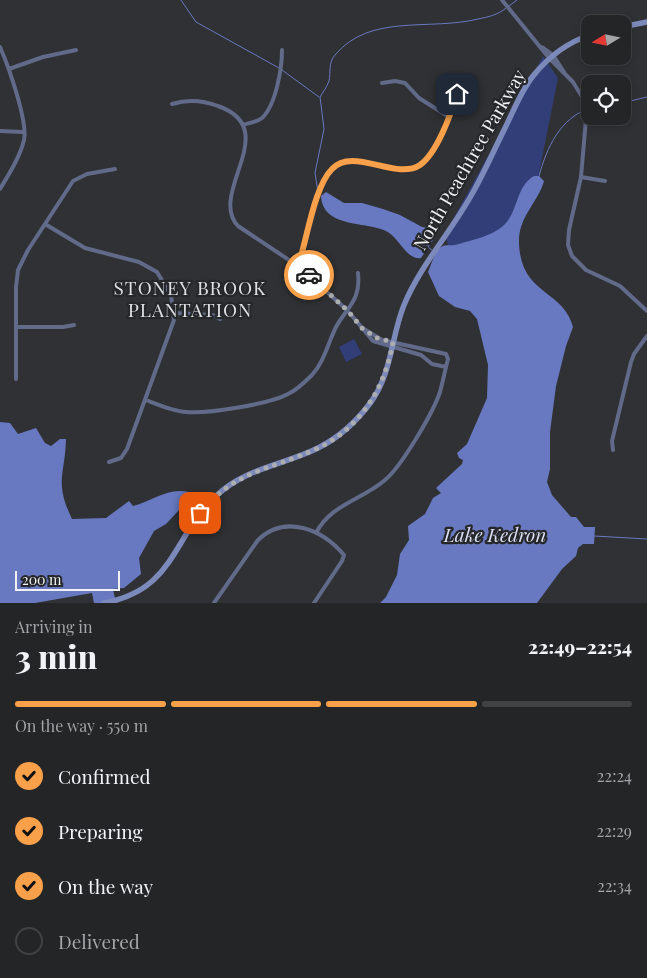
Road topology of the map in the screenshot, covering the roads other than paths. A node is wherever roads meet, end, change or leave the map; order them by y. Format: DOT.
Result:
graph roads {
  1 [pos="502,0"];
  2 [pos="647,22"];
  3 [pos="631,25"];
  4 [pos="581,38"];
  5 [pos="1,50"];
  6 [pos="76,50"];
  7 [pos="282,50"];
  8 [pos="551,56"];
  9 [pos="10,69"];
  10 [pos="382,83"];
  11 [pos="457,94"];
  12 [pos="172,104"];
  13 [pos="449,118"];
  14 [pos="243,125"];
  15 [pos="0,131"];
  16 [pos="23,132"];
  17 [pos="115,169"];
  18 [pos="581,177"];
  19 [pos="605,181"];
  20 [pos="0,189"];
  21 [pos="45,224"];
  22 [pos="298,266"];
  23 [pos="358,273"];
  24 [pos="348,311"];
  25 [pos="647,311"];
  26 [pos="174,313"];
  27 [pos="220,319"];
  28 [pos="74,325"];
  29 [pos="16,327"];
  30 [pos="647,336"];
  31 [pos="392,345"];
  32 [pos="426,350"];
  33 [pos="425,356"];
  34 [pos="446,367"];
  35 [pos="16,379"];
  36 [pos="146,400"];
  37 [pos="613,450"];
  38 [pos="109,462"];
  39 [pos="316,533"];
  40 [pos="104,603"];
  41 [pos="214,603"];
  42 [pos="314,603"];
  1 -- 8 [label="street"];
  2 -- 3 [label="street"];
  4 -- 8 [label="street, North Peachtree Parkway"];
  5 -- 9 [label="street"];
  6 -- 9 [label="street"];
  7 -- 14 [label="street"];
  8 -- 18 [label="street"];
  8 -- 31 [label="street, North Peachtree Parkway"];
  9 -- 16 [label="street"];
  10 -- 13 [label="street"];
  11 -- 13 [label="street"];
  12 -- 14 [label="street"];
  13 -- 22 [label="street"];
  14 -- 22 [label="street"];
  15 -- 16 [label="street"];
  16 -- 20 [label="street"];
  17 -- 21 [label="street"];
  18 -- 19 [label="street"];
  18 -- 25 [label="street"];
  21 -- 26 [label="street"];
  21 -- 29 [label="street"];
  22 -- 24 [label="street"];
  23 -- 24 [label="street"];
  24 -- 31 [label="street"];
  24 -- 36 [label="street"];
  26 -- 27 [label="street"];
  26 -- 36 [label="street"];
  28 -- 29 [label="street"];
  29 -- 35 [label="street"];
  30 -- 37 [label="street"];
  31 -- 32 [label="street"];
  31 -- 33 [label="street"];
  31 -- 40 [label="street, North Peachtree Parkway"];
  32 -- 33 [label="street"];
  32 -- 34 [label="street"];
  33 -- 34 [label="street"];
  34 -- 39 [label="street"];
  36 -- 38 [label="street"];
  39 -- 41 [label="street"];
  39 -- 42 [label="street"];
}
